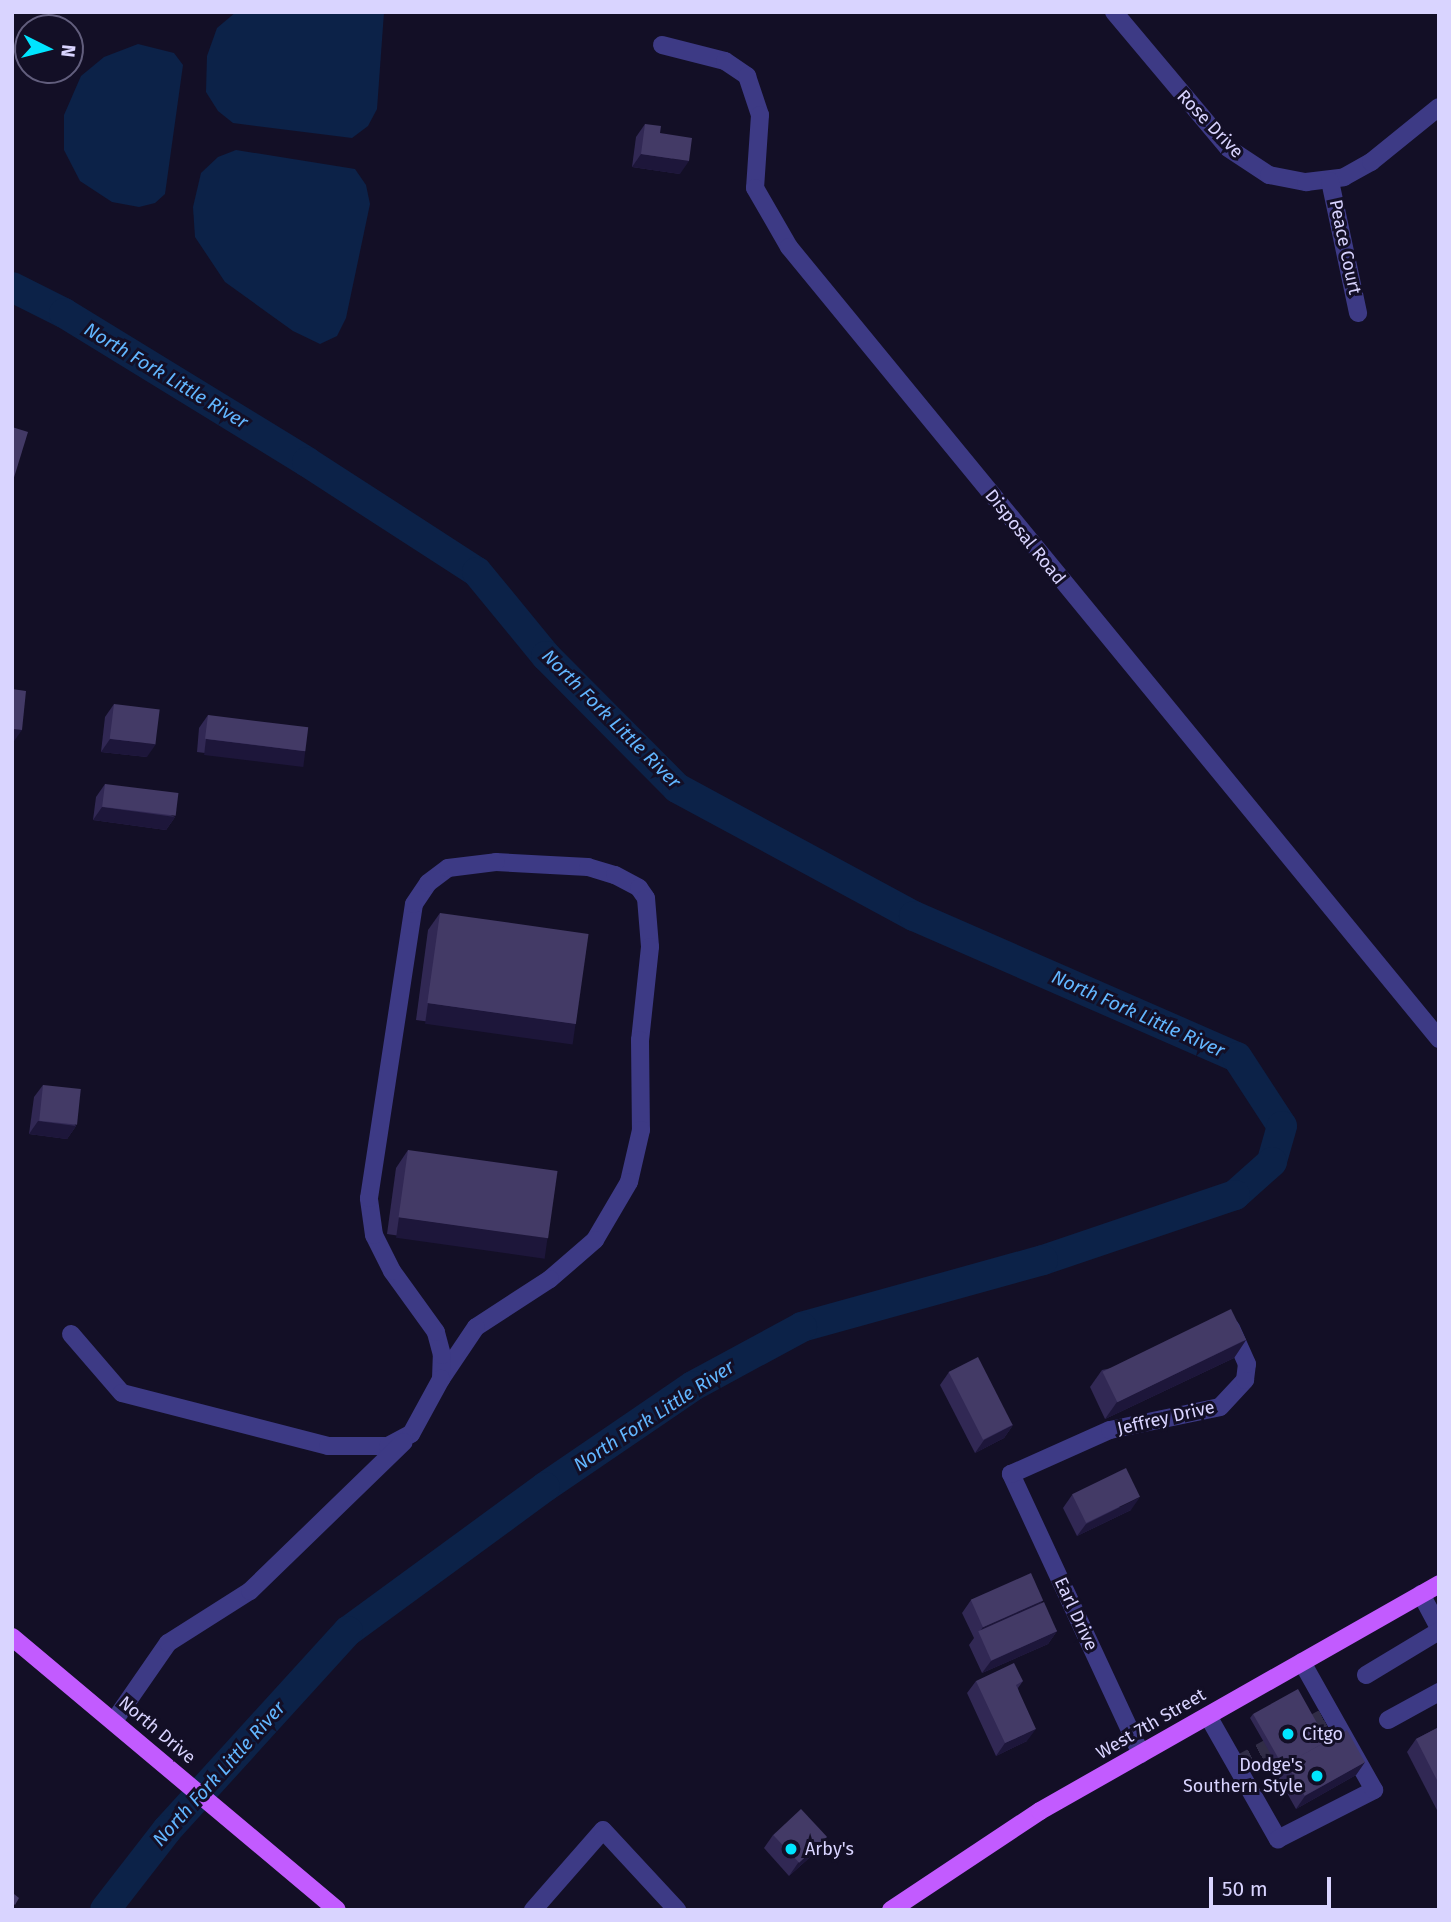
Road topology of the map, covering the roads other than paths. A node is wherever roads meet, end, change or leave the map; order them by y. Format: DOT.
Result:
graph roads {
  1 [pos="1114,12"];
  2 [pos="662,45"];
  3 [pos="1439,107"];
  4 [pos="1330,181"];
  5 [pos="1358,313"];
  6 [pos="1439,1039"];
  7 [pos="1222,1313"];
  8 [pos="71,1334"];
  9 [pos="440,1379"];
  10 [pos="411,1434"];
  11 [pos="1011,1474"];
  12 [pos="1439,1584"];
  13 [pos="1421,1594"];
  14 [pos="1439,1630"];
  15 [pos="12,1637"];
  16 [pos="1302,1662"];
  17 [pos="1366,1675"];
  18 [pos="1439,1692"];
  19 [pos="1208,1716"];
  20 [pos="1388,1720"];
  21 [pos="114,1721"];
  22 [pos="1141,1754"];
  23 [pos="337,1910"];
  24 [pos="533,1910"];
  25 [pos="677,1910"];
  26 [pos="891,1910"];
  1 -- 4 [label="street, Rose Drive"];
  2 -- 6 [label="street, Disposal Road"];
  3 -- 4 [label="street, Rose Drive"];
  4 -- 5 [label="street, Peace Court"];
  7 -- 11 [label="street, Jeffrey Drive"];
  8 -- 10 [label="street"];
  9 -- 9 [label="street"];
  9 -- 10 [label="street"];
  10 -- 21 [label="street"];
  11 -- 22 [label="street, Earl Drive"];
  12 -- 13 [label="main road, West 7th Street"];
  13 -- 14 [label="street"];
  13 -- 16 [label="main road, West 7th Street"];
  14 -- 17 [label="street"];
  15 -- 21 [label="main road, North Drive"];
  16 -- 19 [label="main road, West 7th Street"];
  16 -- 19 [label="street"];
  18 -- 20 [label="street"];
  19 -- 22 [label="main road, West 7th Street"];
  21 -- 23 [label="main road, North Drive"];
  22 -- 26 [label="main road, West 7th Street"];
  24 -- 25 [label="street"];
}
